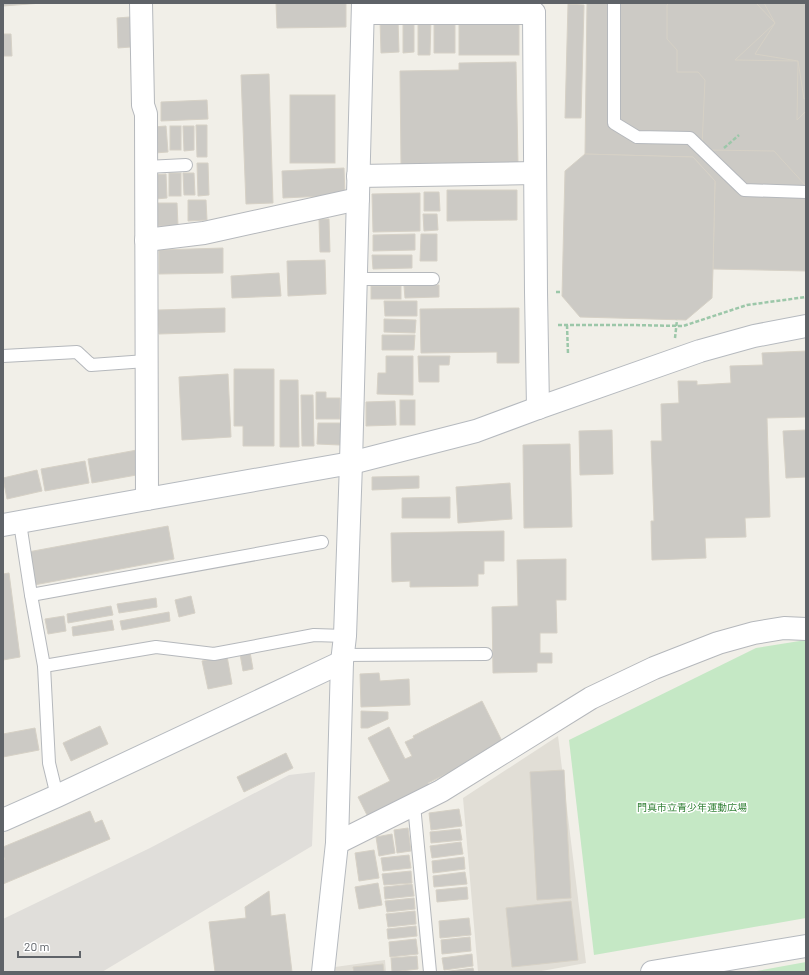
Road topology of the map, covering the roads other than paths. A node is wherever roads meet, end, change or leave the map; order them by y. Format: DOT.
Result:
graph roads {
  1 [pos="141,3"];
  2 [pos="614,3"];
  3 [pos="363,8"];
  4 [pos="186,165"];
  5 [pos="146,167"];
  6 [pos="535,173"];
  7 [pos="358,176"];
  8 [pos="806,192"];
  9 [pos="358,199"];
  10 [pos="146,240"];
  11 [pos="356,279"];
  12 [pos="433,279"];
  13 [pos="806,326"];
  14 [pos="3,356"];
  15 [pos="146,361"];
  16 [pos="538,408"];
  17 [pos="351,463"];
  18 [pos="147,499"];
  19 [pos="11,524"];
  20 [pos="322,542"];
  21 [pos="31,595"];
  22 [pos="806,629"];
  23 [pos="343,651"];
  24 [pos="486,654"];
  25 [pos="44,666"];
  26 [pos="58,796"];
  27 [pos="414,805"];
  28 [pos="3,820"];
  29 [pos="337,843"];
  30 [pos="806,946"];
  31 [pos="323,972"];
  32 [pos="430,972"];
  33 [pos="652,972"];
  1 -- 5 [label="street"];
  2 -- 8 [label="lane"];
  3 -- 6 [label="street"];
  3 -- 7 [label="street"];
  4 -- 5 [label="lane"];
  5 -- 10 [label="street"];
  6 -- 7 [label="street"];
  6 -- 16 [label="street"];
  7 -- 9 [label="street"];
  9 -- 10 [label="street"];
  9 -- 11 [label="street"];
  10 -- 15 [label="street"];
  11 -- 12 [label="lane"];
  11 -- 17 [label="street"];
  13 -- 16 [label="street"];
  14 -- 15 [label="lane"];
  15 -- 18 [label="street"];
  16 -- 17 [label="street"];
  17 -- 18 [label="street"];
  17 -- 23 [label="street"];
  18 -- 19 [label="street"];
  19 -- 21 [label="lane"];
  20 -- 21 [label="lane"];
  21 -- 25 [label="lane"];
  22 -- 27 [label="street"];
  23 -- 24 [label="lane"];
  23 -- 25 [label="lane"];
  23 -- 26 [label="street"];
  23 -- 29 [label="street"];
  25 -- 26 [label="lane"];
  26 -- 28 [label="street"];
  27 -- 29 [label="street"];
  27 -- 32 [label="lane"];
  29 -- 31 [label="street"];
  30 -- 33 [label="street"];
}
